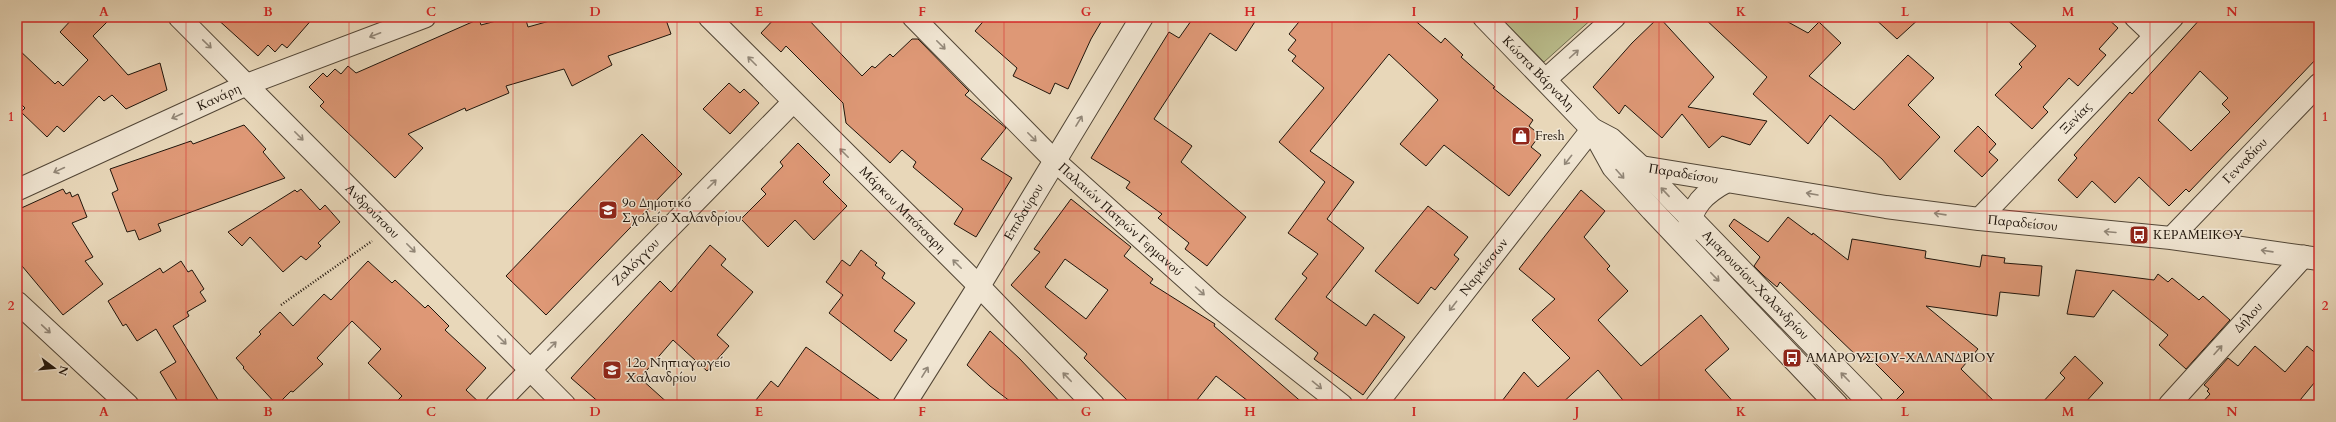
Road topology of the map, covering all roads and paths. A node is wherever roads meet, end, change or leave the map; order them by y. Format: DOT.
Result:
graph roads {
  1 [pos="179,17"];
  2 [pos="425,17"];
  3 [pos="709,17"];
  4 [pos="913,17"];
  5 [pos="1142,17"];
  6 [pos="1484,17"];
  7 [pos="1615,17"];
  8 [pos="2135,17"];
  9 [pos="2173,17"];
  10 [pos="2154,35"];
  11 [pos="1545,80"];
  12 [pos="248,84"];
  13 [pos="2319,84"];
  14 [pos="793,102"];
  15 [pos="1592,129"];
  16 [pos="1055,160"];
  17 [pos="1641,167"];
  18 [pos="1727,181"];
  19 [pos="17,190"];
  20 [pos="1689,218"];
  21 [pos="1979,219"];
  22 [pos="390,228"];
  23 [pos="2171,238"];
  24 [pos="1688,249"];
  25 [pos="2312,257"];
  26 [pos="979,286"];
  27 [pos="17,302"];
  28 [pos="281,305"];
  29 [pos="530,368"];
  30 [pos="128,405"];
  31 [pos="496,405"];
  32 [pos="565,405"];
  33 [pos="904,405"];
  34 [pos="1094,405"];
  35 [pos="1342,405"];
  36 [pos="1376,405"];
  37 [pos="1837,405"];
  38 [pos="1872,405"];
  39 [pos="2169,405"];
  1 -- 12 [label="street, Ανδρούτσου, one-way"];
  2 -- 12 [label="street, Κανάρη, one-way"];
  14 -- 3 [label="street, Μάρκου Μπότσαρη, one-way"];
  4 -- 16 [label="street, Παλαιών Πατρών Γερμανού, one-way"];
  16 -- 5 [label="street, Επιδαύρου, one-way"];
  6 -- 11 [label="street, Κώστα Βάρναλη"];
  11 -- 7 [label="street, one-way"];
  8 -- 10 [label="street"];
  9 -- 10 [label="street, Ξενίας"];
  10 -- 21 [label="street, Ξενίας"];
  11 -- 15 [label="street, Κώστα Βάρναλη"];
  12 -- 19 [label="street, Κανάρη, one-way"];
  12 -- 22 [label="street, Ανδρούτσου, one-way"];
  13 -- 23 [label="street, Γενναδίου"];
  26 -- 14 [label="street, Μάρκου Μπότσαρη, one-way"];
  29 -- 14 [label="street, Ζαλόγγου, one-way"];
  15 -- 17 [label="street, Κώστα Βάρναλη"];
  15 -- 24 [label="street, Κώστα Βάρναλη, one-way"];
  15 -- 36 [label="street, Ναρκίσσων, one-way"];
  16 -- 26 [label="street, Επιδαύρου"];
  16 -- 35 [label="street, Παλαιών Πατρών Γερμανού, one-way"];
  17 -- 18 [label="street, Παραδείσου"];
  20 -- 17 [label="street, Κώστα Βάρναλη, one-way"];
  18 -- 20 [label="street, Παραδείσου"];
  21 -- 18 [label="street, Παραδείσου, one-way"];
  20 -- 24 [label="street, Παραδείσου"];
  38 -- 20 [label="street, Αμαρουσίου-Χαλανδρίου, one-way"];
  23 -- 21 [label="street, Παραδείσου, one-way"];
  22 -- 28 [label="path"];
  22 -- 29 [label="street, Ανδρούτσου, one-way"];
  25 -- 23 [label="street, Παραδείσου, one-way"];
  24 -- 37 [label="street, Αμαρουσίου-Χαλανδρίου, one-way"];
  39 -- 25 [label="street, Δήλου, one-way"];
  33 -- 26 [label="street, Επιδαύρου, one-way"];
  34 -- 26 [label="street, Μάρκου Μπότσαρη, one-way"];
  27 -- 30 [label="street, one-way"];
  29 -- 31 [label="street, Ζαλόγγου"];
  29 -- 32 [label="street, Ανδρούτσου"];
}
